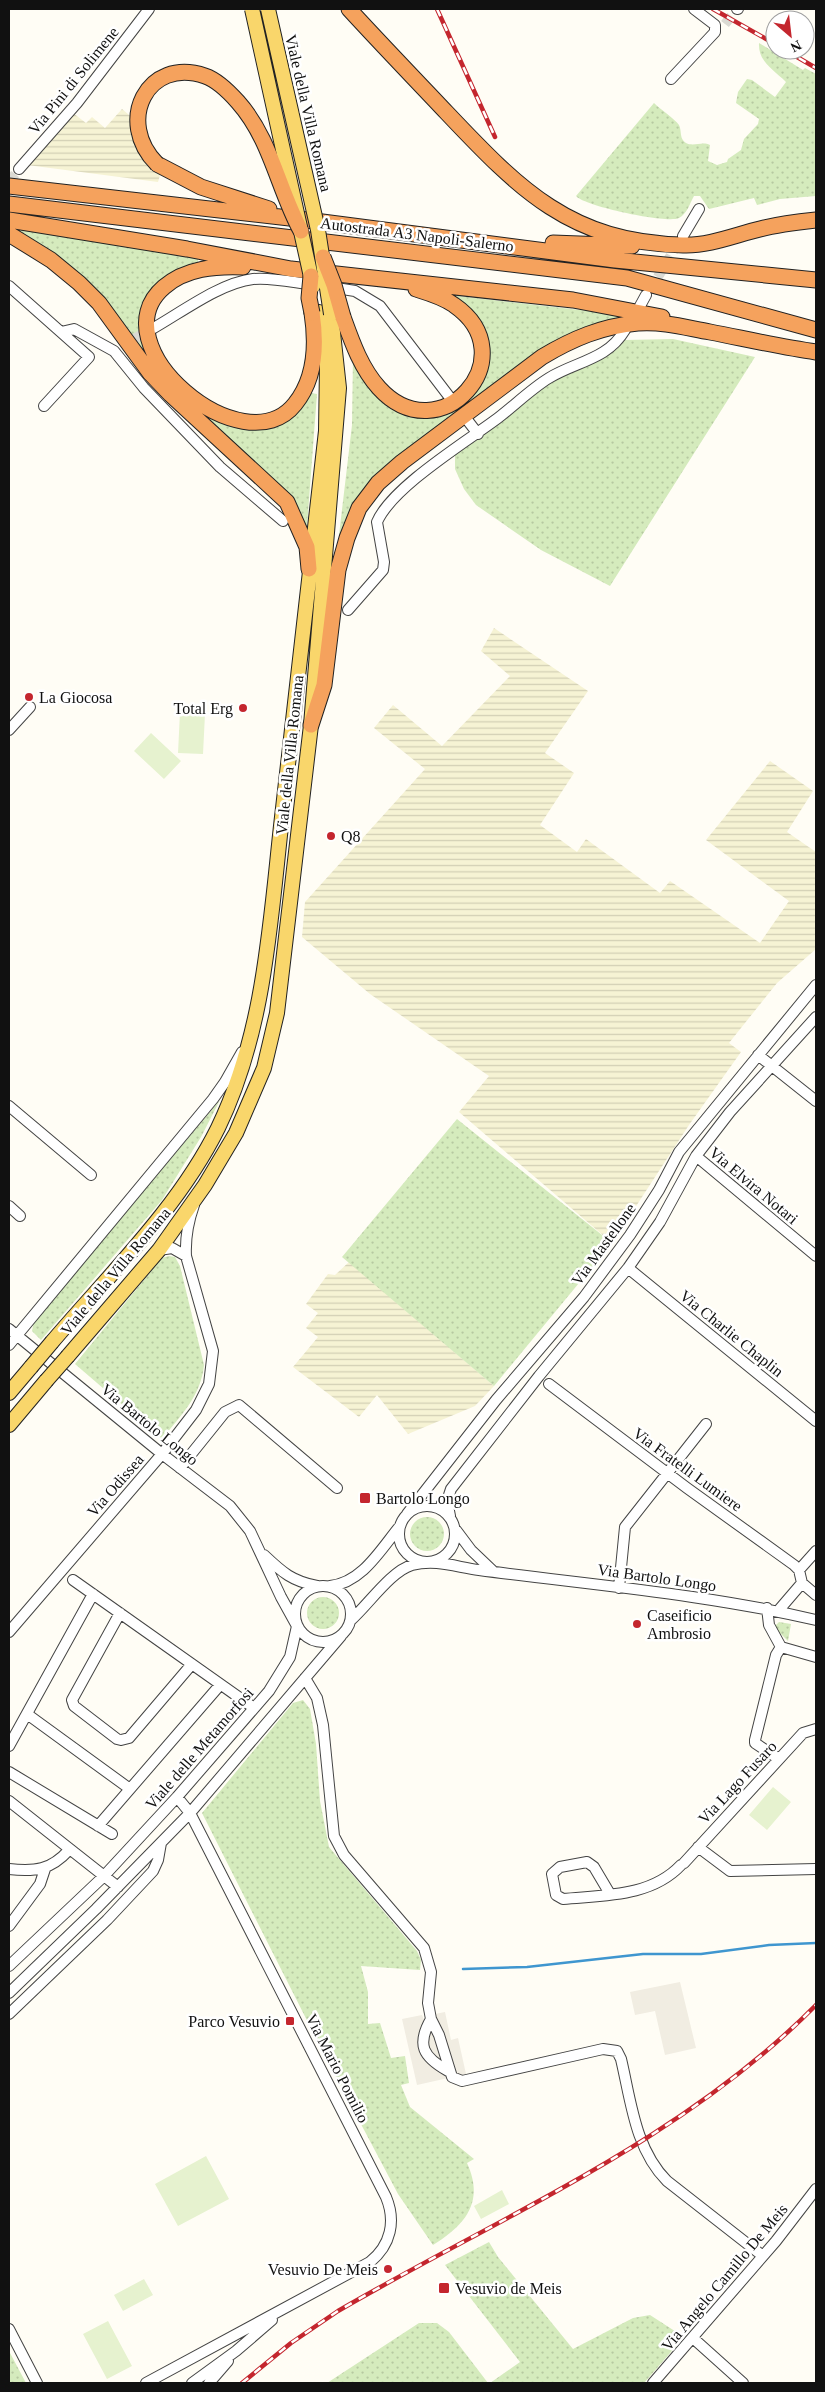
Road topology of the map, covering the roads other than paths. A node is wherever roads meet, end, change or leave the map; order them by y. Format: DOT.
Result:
graph roads {
  1 [pos="149,9"];
  2 [pos="252,9"];
  3 [pos="268,9"];
  4 [pos="349,9"];
  5 [pos="694,9"];
  6 [pos="671,79"];
  7 [pos="19,169"];
  8 [pos="9,186"];
  9 [pos="9,204"];
  10 [pos="699,209"];
  11 [pos="9,220"];
  12 [pos="816,220"];
  13 [pos="304,226"];
  14 [pos="9,234"];
  15 [pos="453,239"];
  16 [pos="683,241"];
  17 [pos="323,257"];
  18 [pos="291,270"];
  19 [pos="311,276"];
  20 [pos="389,279"];
  21 [pos="816,280"];
  22 [pos="9,286"];
  23 [pos="646,295"];
  24 [pos="640,306"];
  25 [pos="326,314"];
  26 [pos="152,329"];
  27 [pos="625,330"];
  28 [pos="816,330"];
  29 [pos="61,332"];
  30 [pos="733,337"];
  31 [pos="816,352"];
  32 [pos="451,399"];
  33 [pos="44,406"];
  34 [pos="468,421"];
  35 [pos="478,434"];
  36 [pos="283,521"];
  37 [pos="310,569"];
  38 [pos="348,610"];
  39 [pos="30,707"];
  40 [pos="311,724"];
  41 [pos="9,730"];
  42 [pos="816,986"];
  43 [pos="816,1017"];
  44 [pos="254,1030"];
  45 [pos="758,1055"];
  46 [pos="771,1065"];
  47 [pos="9,1099"];
  48 [pos="816,1101"];
  49 [pos="9,1106"];
  50 [pos="696,1156"];
  51 [pos="87,1164"];
  52 [pos="91,1175"];
  53 [pos="198,1196"];
  54 [pos="9,1206"];
  55 [pos="20,1216"];
  56 [pos="159,1250"];
  57 [pos="186,1256"];
  58 [pos="816,1256"];
  59 [pos="628,1268"];
  60 [pos="13,1332"];
  61 [pos="9,1345"];
  62 [pos="549,1384"];
  63 [pos="9,1393"];
  64 [pos="816,1421"];
  65 [pos="706,1424"];
  66 [pos="9,1425"];
  67 [pos="162,1454"];
  68 [pos="180,1468"];
  69 [pos="667,1473"];
  70 [pos="337,1488"];
  71 [pos="407,1514"];
  72 [pos="450,1516"];
  73 [pos="400,1525"];
  74 [pos="456,1530"];
  75 [pos="816,1551"];
  76 [pos="262,1553"];
  77 [pos="428,1562"];
  78 [pos="799,1570"];
  79 [pos="493,1571"];
  80 [pos="73,1580"];
  81 [pos="802,1583"];
  82 [pos="322,1586"];
  83 [pos="619,1588"];
  84 [pos="93,1594"];
  85 [pos="816,1595"];
  86 [pos="766,1608"];
  87 [pos="778,1611"];
  88 [pos="120,1613"];
  89 [pos="351,1620"];
  90 [pos="816,1620"];
  91 [pos="297,1626"];
  92 [pos="9,1632"];
  93 [pos="341,1636"];
  94 [pos="781,1647"];
  95 [pos="816,1656"];
  96 [pos="192,1664"];
  97 [pos="306,1678"];
  98 [pos="220,1685"];
  99 [pos="254,1708"];
  100 [pos="27,1714"];
  101 [pos="816,1730"];
  102 [pos="9,1746"];
  103 [pos="779,1759"];
  104 [pos="9,1772"];
  105 [pos="130,1789"];
  106 [pos="177,1797"];
  107 [pos="9,1801"];
  108 [pos="190,1813"];
  109 [pos="98,1826"];
  110 [pos="112,1834"];
  111 [pos="161,1843"];
  112 [pos="698,1847"];
  113 [pos="70,1850"];
  114 [pos="45,1868"];
  115 [pos="9,1869"];
  116 [pos="816,1869"];
  117 [pos="103,1877"];
  118 [pos="118,1887"];
  119 [pos="610,1894"];
  120 [pos="9,1926"];
  121 [pos="9,1966"];
  122 [pos="9,1994"];
  123 [pos="9,2014"];
  124 [pos="431,2019"];
  125 [pos="448,2071"];
  126 [pos="816,2189"];
  127 [pos="764,2256"];
  128 [pos="297,2302"];
  129 [pos="9,2330"];
  130 [pos="694,2339"];
  131 [pos="210,2348"];
  132 [pos="236,2351"];
  133 [pos="37,2383"];
  134 [pos="146,2383"];
  135 [pos="192,2383"];
  136 [pos="209,2383"];
  137 [pos="653,2383"];
  138 [pos="743,2383"];
  1 -- 7 [label="street, Via Pini di Solimene"];
  2 -- 13 [label="main road, Viale della Villa Romana, bridge"];
  3 -- 17 [label="main road, Viale della Villa Romana, bridge"];
  4 -- 16 [label="highway"];
  5 -- 6 [label="street"];
  8 -- 13 [label="highway, Autostrada A3 Napoli-Salerno"];
  9 -- 28 [label="highway, Autostrada A3 Napoli-Salerno"];
  10 -- 16 [label="street"];
  11 -- 18 [label="highway"];
  12 -- 16 [label="highway"];
  13 -- 13 [label="highway, bridge"];
  13 -- 15 [label="highway, Autostrada A3 Napoli-Salerno"];
  13 -- 19 [label="main road, Viale della Villa Romana, bridge"];
  14 -- 37 [label="highway"];
  15 -- 16 [label="highway"];
  15 -- 21 [label="highway, Autostrada A3 Napoli-Salerno"];
  17 -- 25 [label="highway, bridge"];
  18 -- 20 [label="highway"];
  18 -- 25 [label="highway"];
  19 -- 25 [label="highway, bridge"];
  20 -- 25 [label="highway"];
  20 -- 30 [label="highway"];
  22 -- 29 [label="street"];
  23 -- 24 [label="street"];
  25 -- 37 [label="main road, Viale della Villa Romana"];
  25 -- 40 [label="main road, Viale della Villa Romana"];
  26 -- 32 [label="street"];
  27 -- 35 [label="street"];
  29 -- 33 [label="street"];
  29 -- 36 [label="street"];
  30 -- 31 [label="highway"];
  30 -- 40 [label="highway"];
  34 -- 35 [label="street"];
  35 -- 38 [label="street"];
  37 -- 44 [label="main road, Viale della Villa Romana"];
  39 -- 41 [label="street"];
  40 -- 53 [label="main road, Viale della Villa Romana"];
  42 -- 45 [label="street, Via Mastellone"];
  43 -- 46 [label="street, Via Mastellone"];
  44 -- 60 [label="street, Viale della Villa Romana"];
  44 -- 63 [label="main road, Viale della Villa Romana, bridge"];
  45 -- 46 [label="street"];
  45 -- 71 [label="street, Via Mastellone"];
  46 -- 48 [label="street"];
  46 -- 50 [label="street, Via Mastellone"];
  47 -- 51 [label="street"];
  49 -- 52 [label="street"];
  50 -- 58 [label="street, Via Elvira Notari"];
  50 -- 59 [label="street, Via Mastellone"];
  53 -- 56 [label="main road, Viale della Villa Romana"];
  53 -- 57 [label="street, Via Odissea"];
  54 -- 55 [label="street"];
  56 -- 57 [label="street"];
  56 -- 66 [label="main road, Viale della Villa Romana, bridge"];
  57 -- 67 [label="street, Via Odissea"];
  59 -- 64 [label="street, Via Charlie Chaplin"];
  59 -- 72 [label="street, Via Mastellone"];
  60 -- 61 [label="street, Viale della Villa Romana"];
  60 -- 67 [label="street, Via Bartolo Longo"];
  62 -- 69 [label="street, Via Fratelli Lumiere"];
  65 -- 69 [label="street"];
  67 -- 68 [label="street, Via Bartolo Longo"];
  67 -- 92 [label="street, Via Odissea"];
  68 -- 70 [label="street"];
  68 -- 76 [label="street, Via Bartolo Longo"];
  69 -- 78 [label="street, Via Fratelli Lumiere"];
  69 -- 83 [label="street"];
  71 -- 72 [label="street"];
  71 -- 73 [label="street"];
  72 -- 74 [label="street"];
  73 -- 77 [label="street"];
  73 -- 82 [label="street"];
  74 -- 77 [label="street"];
  74 -- 79 [label="street"];
  75 -- 78 [label="street"];
  76 -- 82 [label="street, Via Bartolo Longo"];
  76 -- 91 [label="street, Via Bartolo Longo"];
  77 -- 79 [label="street, Via Bartolo Longo"];
  77 -- 89 [label="street, Via Bartolo Longo"];
  78 -- 81 [label="street"];
  79 -- 83 [label="street, Via Bartolo Longo"];
  80 -- 84 [label="street"];
  81 -- 85 [label="street"];
  81 -- 87 [label="street"];
  82 -- 89 [label="street"];
  82 -- 91 [label="street"];
  83 -- 86 [label="street, Via Bartolo Longo"];
  84 -- 88 [label="street"];
  84 -- 100 [label="street"];
  86 -- 87 [label="street, Via Bartolo Longo"];
  86 -- 94 [label="street"];
  87 -- 90 [label="street, Via Bartolo Longo"];
  88 -- 96 [label="street"];
  88 -- 96 [label="street"];
  89 -- 93 [label="street"];
  91 -- 93 [label="street"];
  91 -- 99 [label="street, Viale delle Metamorfosi"];
  93 -- 97 [label="street"];
  94 -- 95 [label="street"];
  94 -- 103 [label="street"];
  96 -- 98 [label="street"];
  97 -- 108 [label="street"];
  97 -- 124 [label="street"];
  98 -- 99 [label="street"];
  98 -- 105 [label="street"];
  99 -- 106 [label="street, Viale delle Metamorfosi"];
  100 -- 102 [label="street"];
  100 -- 105 [label="street"];
  101 -- 103 [label="street, Via Lago Fusaro"];
  103 -- 112 [label="street, Via Lago Fusaro"];
  104 -- 109 [label="street"];
  105 -- 109 [label="street"];
  106 -- 108 [label="street, Via Mario Pomilio"];
  106 -- 117 [label="street, Viale delle Metamorfosi"];
  107 -- 113 [label="street"];
  108 -- 111 [label="street"];
  108 -- 128 [label="street, Via Mario Pomilio"];
  109 -- 110 [label="street"];
  111 -- 118 [label="street"];
  111 -- 123 [label="street"];
  112 -- 116 [label="street"];
  112 -- 119 [label="street, Via Lago Fusaro"];
  113 -- 114 [label="street"];
  113 -- 117 [label="street"];
  114 -- 115 [label="street"];
  114 -- 120 [label="street"];
  117 -- 118 [label="street"];
  117 -- 121 [label="street, Viale delle Metamorfosi"];
  118 -- 122 [label="street"];
  119 -- 119 [label="street, Via Lago Fusaro"];
  124 -- 125 [label="street"];
  124 -- 125 [label="street"];
  125 -- 127 [label="street"];
  126 -- 127 [label="street, Via Angelo Camillo De Meis"];
  127 -- 130 [label="street, Via Angelo Camillo De Meis"];
  128 -- 131 [label="street, Via Mario Pomilio"];
  128 -- 132 [label="street, Via Mario Pomilio"];
  129 -- 133 [label="street"];
  130 -- 137 [label="street, Via Angelo Camillo De Meis"];
  130 -- 138 [label="street"];
  131 -- 132 [label="street"];
  131 -- 134 [label="street, Via Mario Pomilio"];
  132 -- 135 [label="street"];
  132 -- 136 [label="street"];
}
